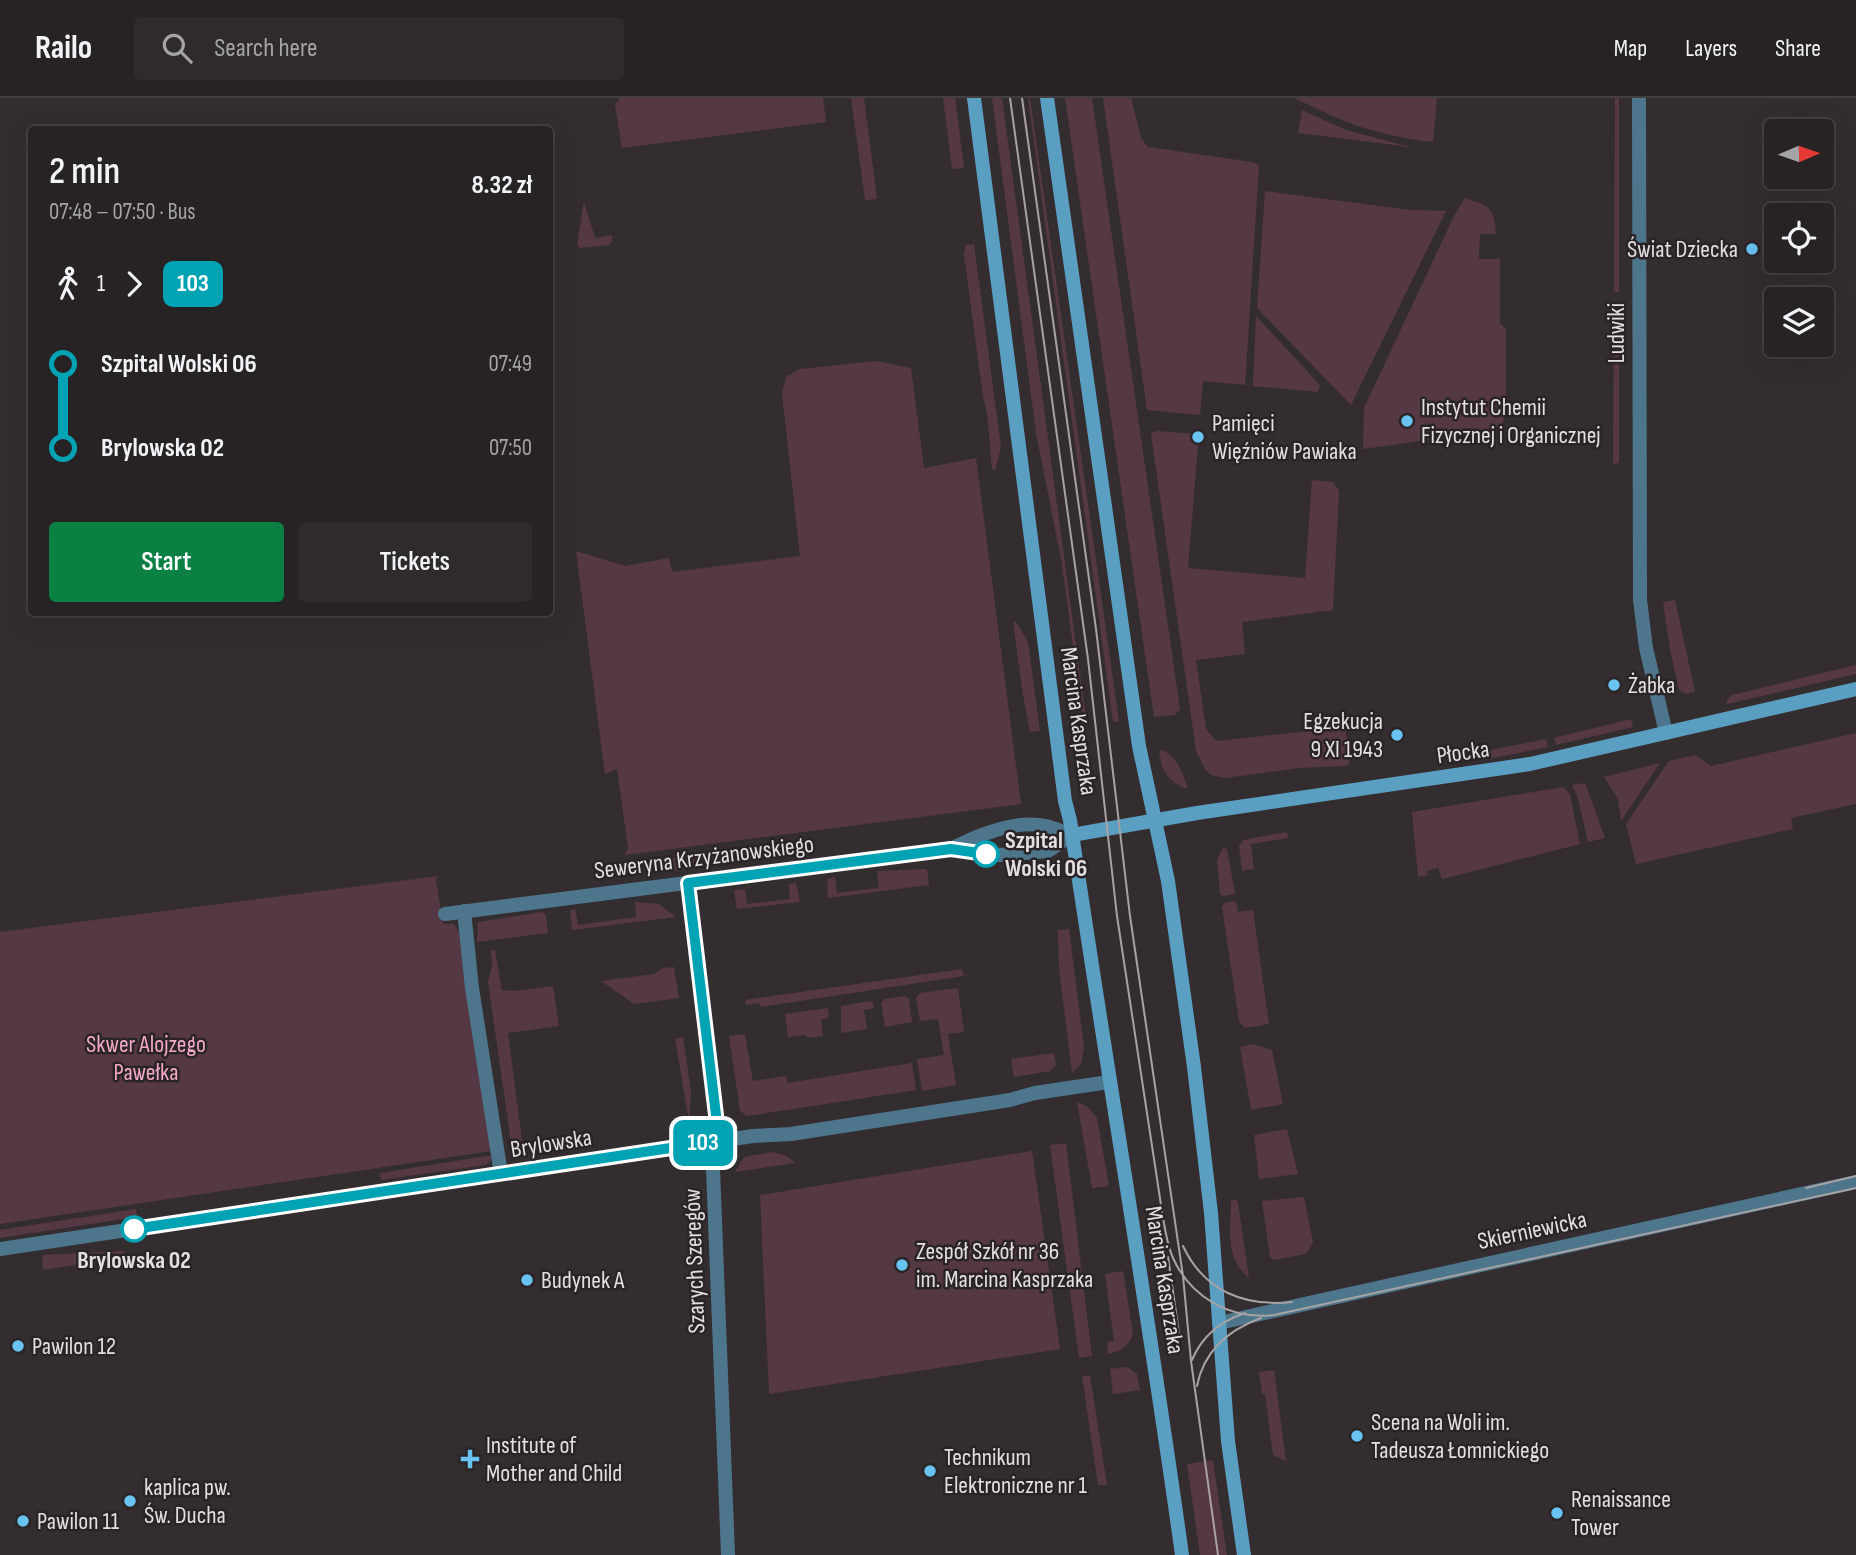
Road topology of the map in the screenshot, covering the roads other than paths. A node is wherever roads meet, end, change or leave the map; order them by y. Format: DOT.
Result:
graph roads {
  1 [pos="974,98"];
  2 [pos="1047,98"];
  3 [pos="1639,98"];
  4 [pos="1856,689"];
  5 [pos="1665,733"];
  6 [pos="1155,820"];
  7 [pos="1072,835"];
  8 [pos="951,849"];
  9 [pos="688,883"];
  10 [pos="464,911"];
  11 [pos="445,914"];
  12 [pos="1109,1082"];
  13 [pos="717,1141"];
  14 [pos="501,1174"];
  15 [pos="1856,1182"];
  16 [pos="0,1250"];
  17 [pos="1219,1323"];
  18 [pos="729,1555"];
  19 [pos="1182,1555"];
  20 [pos="1244,1555"];
  1 -- 7 [label="main road, Marcina Kasprzaka"];
  2 -- 6 [label="main road, Marcina Kasprzaka"];
  3 -- 5 [label="street, Ludwiki"];
  4 -- 5 [label="main road, Płocka"];
  5 -- 6 [label="main road, Płocka"];
  6 -- 7 [label="main road, Płocka"];
  6 -- 17 [label="main road, Marcina Kasprzaka"];
  7 -- 8 [label="street, Seweryna Krzyżanowskiego"];
  7 -- 8 [label="street, Seweryna Krzyżanowskiego"];
  7 -- 12 [label="main road, Marcina Kasprzaka"];
  8 -- 9 [label="street, Seweryna Krzyżanowskiego"];
  9 -- 10 [label="street, Seweryna Krzyżanowskiego"];
  9 -- 13 [label="street, Szarych Szeregów"];
  10 -- 11 [label="street, Seweryna Krzyżanowskiego"];
  10 -- 14 [label="street"];
  12 -- 13 [label="street, Brylowska"];
  12 -- 19 [label="main road, Marcina Kasprzaka"];
  13 -- 14 [label="street, Brylowska"];
  13 -- 18 [label="street, Szarych Szeregów"];
  14 -- 16 [label="street, Brylowska"];
  15 -- 17 [label="street, Skierniewicka"];
  17 -- 20 [label="main road, Marcina Kasprzaka"];
}
